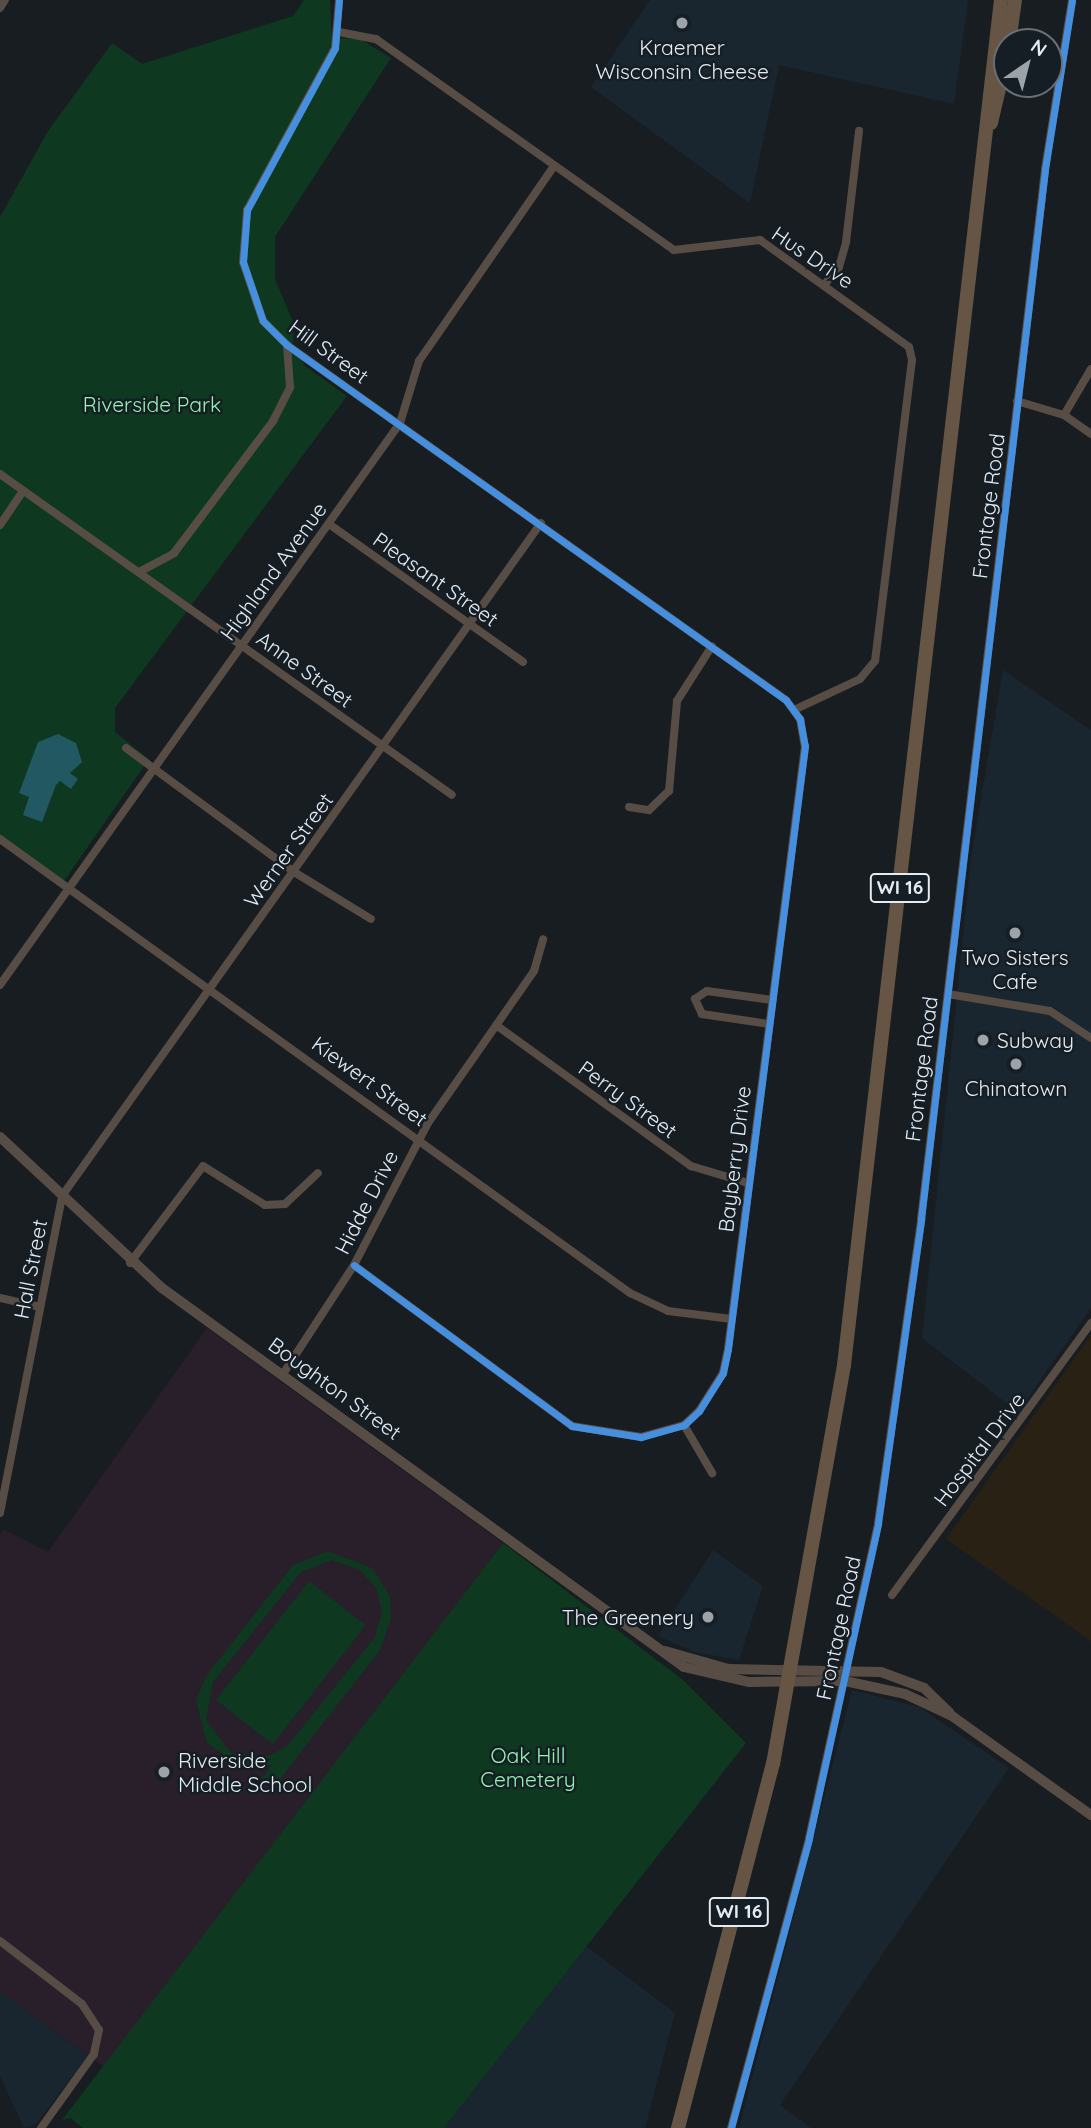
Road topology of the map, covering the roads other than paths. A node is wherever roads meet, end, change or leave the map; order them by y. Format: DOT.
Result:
graph roads {
  1 [pos="5,0"];
  2 [pos="339,0"];
  3 [pos="1001,0"];
  4 [pos="1015,0"];
  5 [pos="1072,0"];
  6 [pos="0,8"];
  7 [pos="1011,28"];
  8 [pos="339,32"];
  9 [pos="997,98"];
  10 [pos="991,123"];
  11 [pos="859,131"];
  12 [pos="554,166"];
  13 [pos="824,285"];
  14 [pos="287,345"];
  15 [pos="1091,369"];
  16 [pos="1017,401"];
  17 [pos="1065,415"];
  18 [pos="400,423"];
  19 [pos="1091,434"];
  20 [pos="0,474"];
  21 [pos="23,491"];
  22 [pos="541,523"];
  23 [pos="329,524"];
  24 [pos="0,525"];
  25 [pos="139,572"];
  26 [pos="470,626"];
  27 [pos="242,645"];
  28 [pos="712,646"];
  29 [pos="523,662"];
  30 [pos="796,709"];
  31 [pos="383,746"];
  32 [pos="127,748"];
  33 [pos="155,770"];
  34 [pos="452,795"];
  35 [pos="629,807"];
  36 [pos="0,839"];
  37 [pos="294,872"];
  38 [pos="69,888"];
  39 [pos="371,919"];
  40 [pos="543,939"];
  41 [pos="0,985"];
  42 [pos="210,986"];
  43 [pos="948,994"];
  44 [pos="772,1000"];
  45 [pos="769,1024"];
  46 [pos="496,1026"];
  47 [pos="1091,1038"];
  48 [pos="0,1137"];
  49 [pos="419,1138"];
  50 [pos="318,1173"];
  51 [pos="748,1183"];
  52 [pos="62,1196"];
  53 [pos="130,1263"];
  54 [pos="354,1265"];
  55 [pos="0,1298"];
  56 [pos="40,1307"];
  57 [pos="732,1319"];
  58 [pos="1091,1323"];
  59 [pos="283,1374"];
  60 [pos="684,1425"];
  61 [pos="712,1473"];
  62 [pos="0,1513"];
  63 [pos="892,1595"];
  64 [pos="664,1651"];
  65 [pos="848,1668"];
  66 [pos="845,1681"];
  67 [pos="952,1716"];
  68 [pos="1091,1815"];
  69 [pos="0,1941"];
  70 [pos="41,2128"];
  71 [pos="678,2128"];
  72 [pos="731,2128"];
  1 -- 6 [label="street"];
  2 -- 8 [label="street, Hill Street"];
  3 -- 10 [label="highway, WI 16"];
  4 -- 7 [label="highway"];
  5 -- 16 [label="street, Frontage Road"];
  8 -- 12 [label="street, Hus Drive"];
  8 -- 14 [label="street, Hill Street"];
  9 -- 10 [label="highway, WI 16"];
  10 -- 71 [label="highway, WI 16"];
  11 -- 13 [label="street"];
  12 -- 13 [label="street, Hus Drive"];
  12 -- 18 [label="street, Highland Avenue"];
  13 -- 30 [label="street, Hus Drive"];
  14 -- 18 [label="street, Hill Street"];
  14 -- 25 [label="street"];
  15 -- 17 [label="street"];
  16 -- 17 [label="street"];
  16 -- 43 [label="street, Frontage Road"];
  17 -- 19 [label="street"];
  18 -- 22 [label="street, Hill Street"];
  18 -- 23 [label="street, Highland Avenue"];
  20 -- 21 [label="street, Anne Street"];
  21 -- 24 [label="street"];
  21 -- 25 [label="street, Anne Street"];
  22 -- 26 [label="street, Werner Street"];
  22 -- 28 [label="street, Hill Street"];
  23 -- 26 [label="street, Pleasant Street"];
  23 -- 27 [label="street, Highland Avenue"];
  25 -- 27 [label="street, Anne Street"];
  26 -- 29 [label="street, Pleasant Street"];
  26 -- 31 [label="street, Werner Street"];
  27 -- 31 [label="street, Anne Street"];
  27 -- 33 [label="street, Highland Avenue"];
  28 -- 30 [label="street"];
  28 -- 35 [label="street"];
  30 -- 44 [label="street, Bayberry Drive"];
  31 -- 34 [label="street, Anne Street"];
  31 -- 37 [label="street, Werner Street"];
  32 -- 33 [label="street"];
  33 -- 37 [label="street"];
  33 -- 38 [label="street, Highland Avenue"];
  36 -- 38 [label="street, Kiewert Street"];
  37 -- 39 [label="street"];
  37 -- 42 [label="street, Werner Street"];
  38 -- 41 [label="street, Highland Avenue"];
  38 -- 42 [label="street, Kiewert Street"];
  40 -- 46 [label="street, Hidde Drive"];
  42 -- 49 [label="street, Kiewert Street"];
  42 -- 52 [label="street, Werner Street"];
  43 -- 47 [label="street"];
  43 -- 65 [label="street, Frontage Road"];
  44 -- 45 [label="street, Bayberry Drive"];
  44 -- 45 [label="street"];
  45 -- 51 [label="street, Bayberry Drive"];
  46 -- 49 [label="street, Hidde Drive"];
  46 -- 51 [label="street, Perry Street"];
  48 -- 52 [label="street, Boughton Street"];
  49 -- 54 [label="street, Hidde Drive"];
  49 -- 57 [label="street, Kiewert Street"];
  50 -- 53 [label="street"];
  51 -- 57 [label="street, Bayberry Drive"];
  52 -- 53 [label="street, Boughton Street"];
  52 -- 56 [label="street, Hall Street"];
  53 -- 59 [label="street, Boughton Street"];
  54 -- 59 [label="street, Hidde Drive"];
  54 -- 60 [label="street"];
  55 -- 56 [label="street"];
  56 -- 62 [label="street, Hall Street"];
  57 -- 60 [label="street, Bayberry Drive"];
  58 -- 63 [label="street, Hospital Drive"];
  59 -- 64 [label="street, Boughton Street"];
  60 -- 61 [label="street"];
  64 -- 65 [label="street, Boughton Street"];
  64 -- 66 [label="street, Boughton Street"];
  65 -- 66 [label="street, Frontage Road"];
  65 -- 67 [label="street, Boughton Street"];
  66 -- 67 [label="street, Boughton Street"];
  66 -- 72 [label="street, Frontage Road"];
  67 -- 68 [label="street, Boughton Street"];
  69 -- 70 [label="street"];
}
